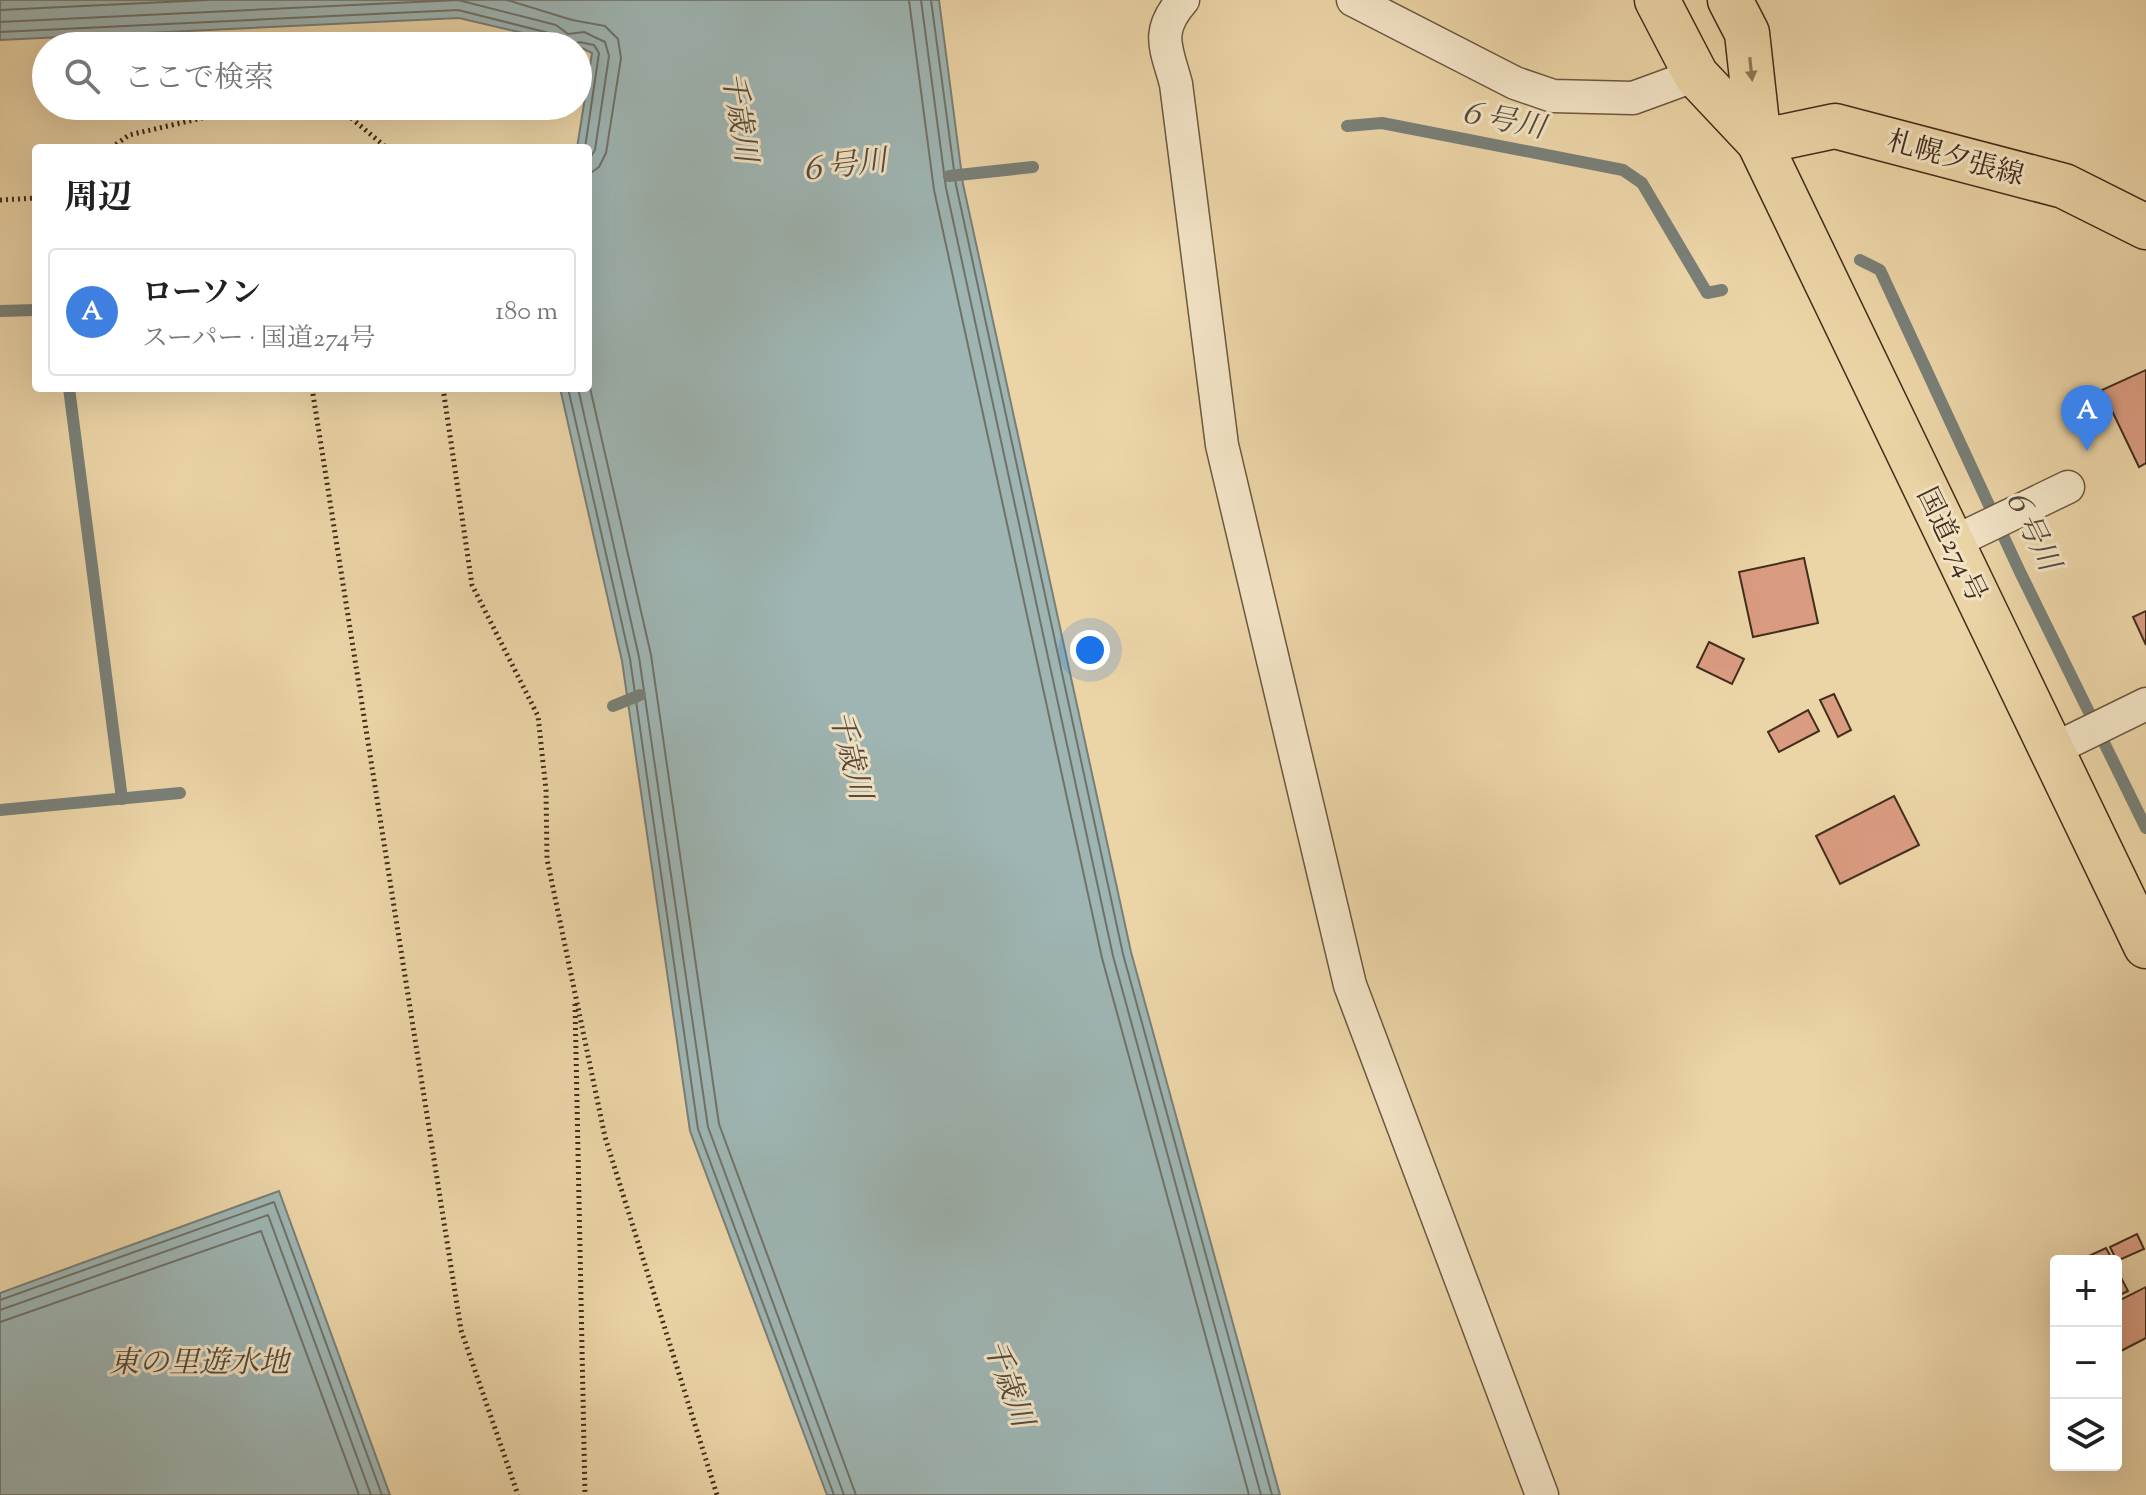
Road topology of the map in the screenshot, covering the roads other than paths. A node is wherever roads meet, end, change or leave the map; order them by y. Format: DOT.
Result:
graph roads {
  1 [pos="1183,0"];
  2 [pos="1353,0"];
  3 [pos="1657,0"];
  4 [pos="1730,0"];
  5 [pos="1696,75"];
  6 [pos="1759,142"];
  7 [pos="2146,227"];
  8 [pos="2068,487"];
  9 [pos="1963,538"];
  10 [pos="2133,710"];
  11 [pos="2063,745"];
  12 [pos="2146,946"];
  13 [pos="1542,1495"];
  1 -- 13 [label="street"];
  2 -- 5 [label="street"];
  3 -- 5 [label="main road, 国道274号"];
  4 -- 6 [label="main road, 国道274号, one-way"];
  5 -- 6 [label="main road, 国道274号"];
  6 -- 7 [label="main road, 札幌夕張線"];
  6 -- 9 [label="main road, 国道274号"];
  8 -- 9 [label="street"];
  9 -- 11 [label="main road, 国道274号"];
  10 -- 11 [label="street"];
  11 -- 12 [label="main road, 国道274号"];
}
